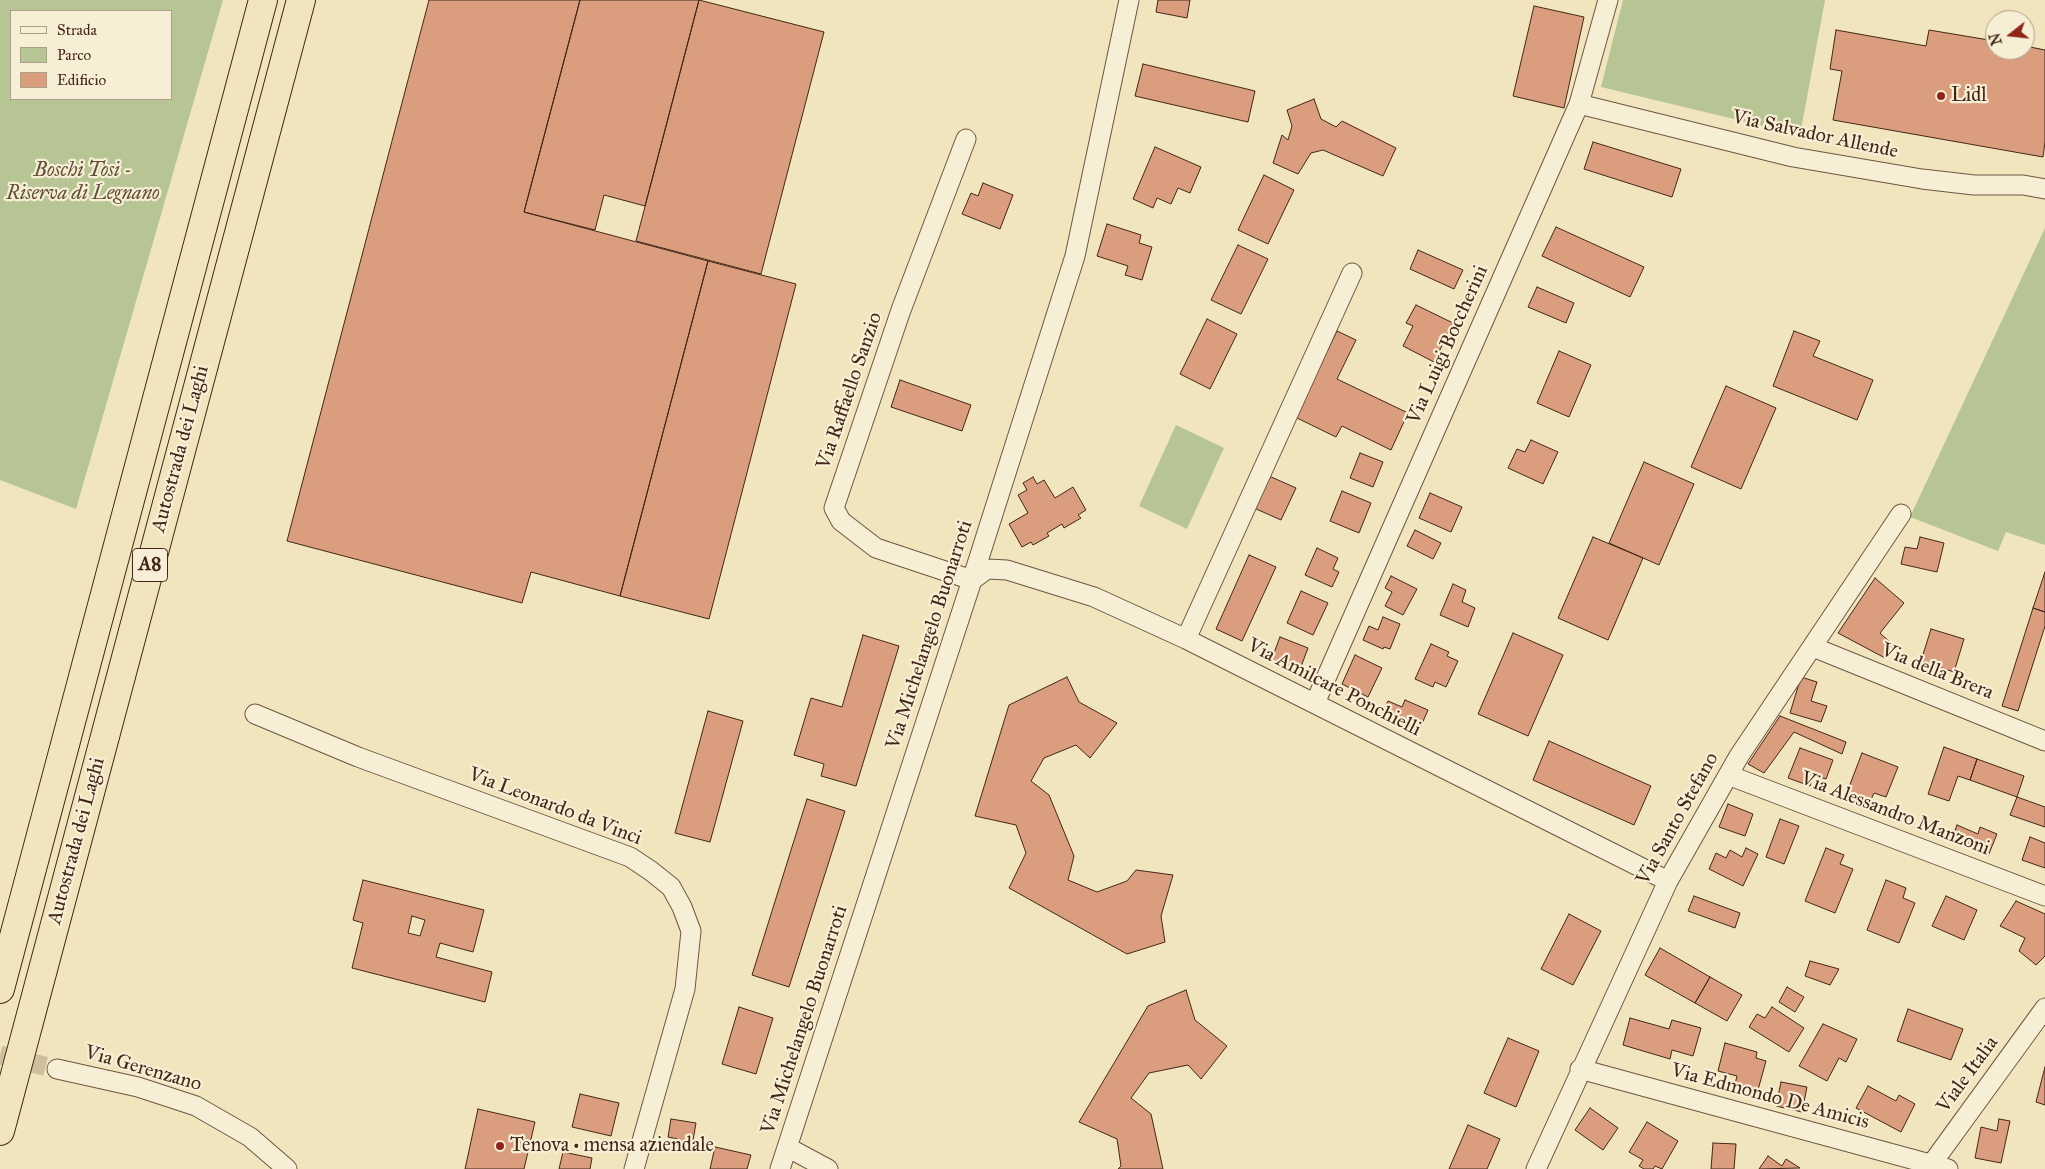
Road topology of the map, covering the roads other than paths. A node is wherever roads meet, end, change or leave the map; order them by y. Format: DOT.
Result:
graph roads {
  1 [pos="263,0"];
  2 [pos="301,0"];
  3 [pos="1129,0"];
  4 [pos="1608,0"];
  5 [pos="1579,104"];
  6 [pos="966,139"];
  7 [pos="2045,189"];
  8 [pos="1352,273"];
  9 [pos="1901,514"];
  10 [pos="972,580"];
  11 [pos="1186,639"];
  12 [pos="1813,647"];
  13 [pos="1315,703"];
  14 [pos="255,714"];
  15 [pos="2045,740"];
  16 [pos="1728,775"];
  17 [pos="1668,881"];
  18 [pos="2045,896"];
  19 [pos="0,989"];
  20 [pos="2045,1008"];
  21 [pos="57,1069"];
  22 [pos="1580,1069"];
  23 [pos="0,1131"];
  24 [pos="787,1147"];
  25 [pos="1936,1167"];
  26 [pos="287,1169"];
  27 [pos="634,1169"];
  28 [pos="780,1169"];
  29 [pos="828,1169"];
  30 [pos="1536,1169"];
  1 -- 19 [label="highway, Autostrada dei Laghi / A8"];
  2 -- 23 [label="highway, Autostrada dei Laghi / A8"];
  3 -- 10 [label="street, Via Michelangelo Buonarroti"];
  4 -- 5 [label="street, Via Luigi Boccherini"];
  5 -- 7 [label="street, Via Salvador Allende"];
  5 -- 13 [label="street, Via Luigi Boccherini"];
  6 -- 10 [label="street, Via Raffaello Sanzio"];
  8 -- 11 [label="street"];
  9 -- 12 [label="street, Via Santo Stefano"];
  10 -- 11 [label="street, Via Amilcare Ponchielli"];
  10 -- 24 [label="street, Via Michelangelo Buonarroti"];
  11 -- 13 [label="street, Via Amilcare Ponchielli"];
  12 -- 15 [label="street, Via della Brera"];
  12 -- 16 [label="street, Via Santo Stefano"];
  13 -- 17 [label="street, Via Amilcare Ponchielli"];
  14 -- 27 [label="street, Via Leonardo da Vinci"];
  16 -- 17 [label="street, Via Santo Stefano"];
  16 -- 18 [label="street, Via Alessandro Manzoni"];
  17 -- 22 [label="street, Via Santo Stefano"];
  20 -- 25 [label="street, Viale Italia"];
  21 -- 26 [label="street, Via Gerenzano"];
  22 -- 25 [label="street, Via Edmondo De Amicis"];
  22 -- 30 [label="street, Via Santo Stefano"];
  24 -- 28 [label="street, Via Michelangelo Buonarroti"];
  24 -- 29 [label="street"];
}
